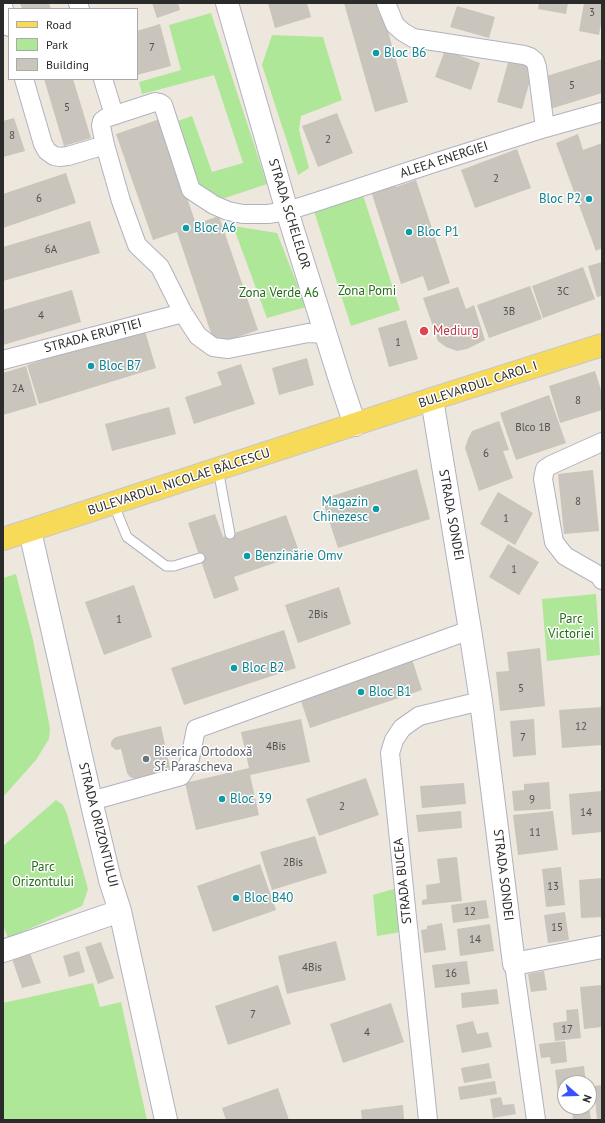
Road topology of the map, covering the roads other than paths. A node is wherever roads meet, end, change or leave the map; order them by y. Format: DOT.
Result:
graph roads {
  1 [pos="227,3"];
  2 [pos="386,3"];
  3 [pos="3,6"];
  4 [pos="8,24"];
  5 [pos="24,80"];
  6 [pos="103,80"];
  7 [pos="602,112"];
  8 [pos="114,115"];
  9 [pos="545,128"];
  10 [pos="105,145"];
  11 [pos="287,211"];
  12 [pos="183,312"];
  13 [pos="326,334"];
  14 [pos="602,345"];
  15 [pos="3,360"];
  16 [pos="432,399"];
  17 [pos="355,424"];
  18 [pos="602,442"];
  19 [pos="218,469"];
  20 [pos="113,503"];
  21 [pos="30,531"];
  22 [pos="230,534"];
  23 [pos="3,539"];
  24 [pos="200,558"];
  25 [pos="602,580"];
  26 [pos="470,630"];
  27 [pos="481,701"];
  28 [pos="91,800"];
  29 [pos="120,911"];
  30 [pos="602,947"];
  31 [pos="3,951"];
  32 [pos="514,964"];
  33 [pos="166,1120"];
  34 [pos="428,1120"];
  35 [pos="536,1120"];
  1 -- 11 [label="main road, STRADA SCHELELOR"];
  2 -- 9 [label="street"];
  3 -- 4 [label="street"];
  5 -- 10 [label="street"];
  6 -- 8 [label="street"];
  7 -- 9 [label="street, ALEEA ENERGIEI"];
  8 -- 10 [label="street"];
  8 -- 11 [label="street, ALEEA ENERGIEI"];
  9 -- 11 [label="street, ALEEA ENERGIEI"];
  10 -- 12 [label="street"];
  11 -- 13 [label="main road, STRADA SCHELELOR"];
  12 -- 13 [label="street"];
  12 -- 15 [label="street, STRADA ERUPȚIEI"];
  13 -- 17 [label="main road, STRADA SCHELELOR"];
  14 -- 16 [label="main road, BULEVARDUL CAROL I"];
  16 -- 17 [label="main road, BULEVARDUL CAROL I"];
  16 -- 26 [label="main road, STRADA SONDEI"];
  17 -- 19 [label="main road, BULEVARDUL NICOLAE BĂLCESCU"];
  18 -- 25 [label="street"];
  19 -- 20 [label="main road, BULEVARDUL NICOLAE BĂLCESCU"];
  19 -- 22 [label="lane"];
  20 -- 21 [label="main road, BULEVARDUL NICOLAE BĂLCESCU"];
  20 -- 24 [label="lane"];
  21 -- 23 [label="main road, BULEVARDUL NICOLAE BĂLCESCU"];
  21 -- 28 [label="main road, STRADA ORIZONTULUI"];
  26 -- 27 [label="main road, STRADA SONDEI"];
  26 -- 28 [label="street"];
  27 -- 32 [label="main road, STRADA SONDEI"];
  27 -- 34 [label="street, STRADA BUCEA"];
  28 -- 29 [label="main road, STRADA ORIZONTULUI"];
  29 -- 31 [label="main road"];
  29 -- 33 [label="main road, STRADA ORIZONTULUI"];
  30 -- 32 [label="main road"];
  32 -- 35 [label="street, STRADA SONDEI"];
}
